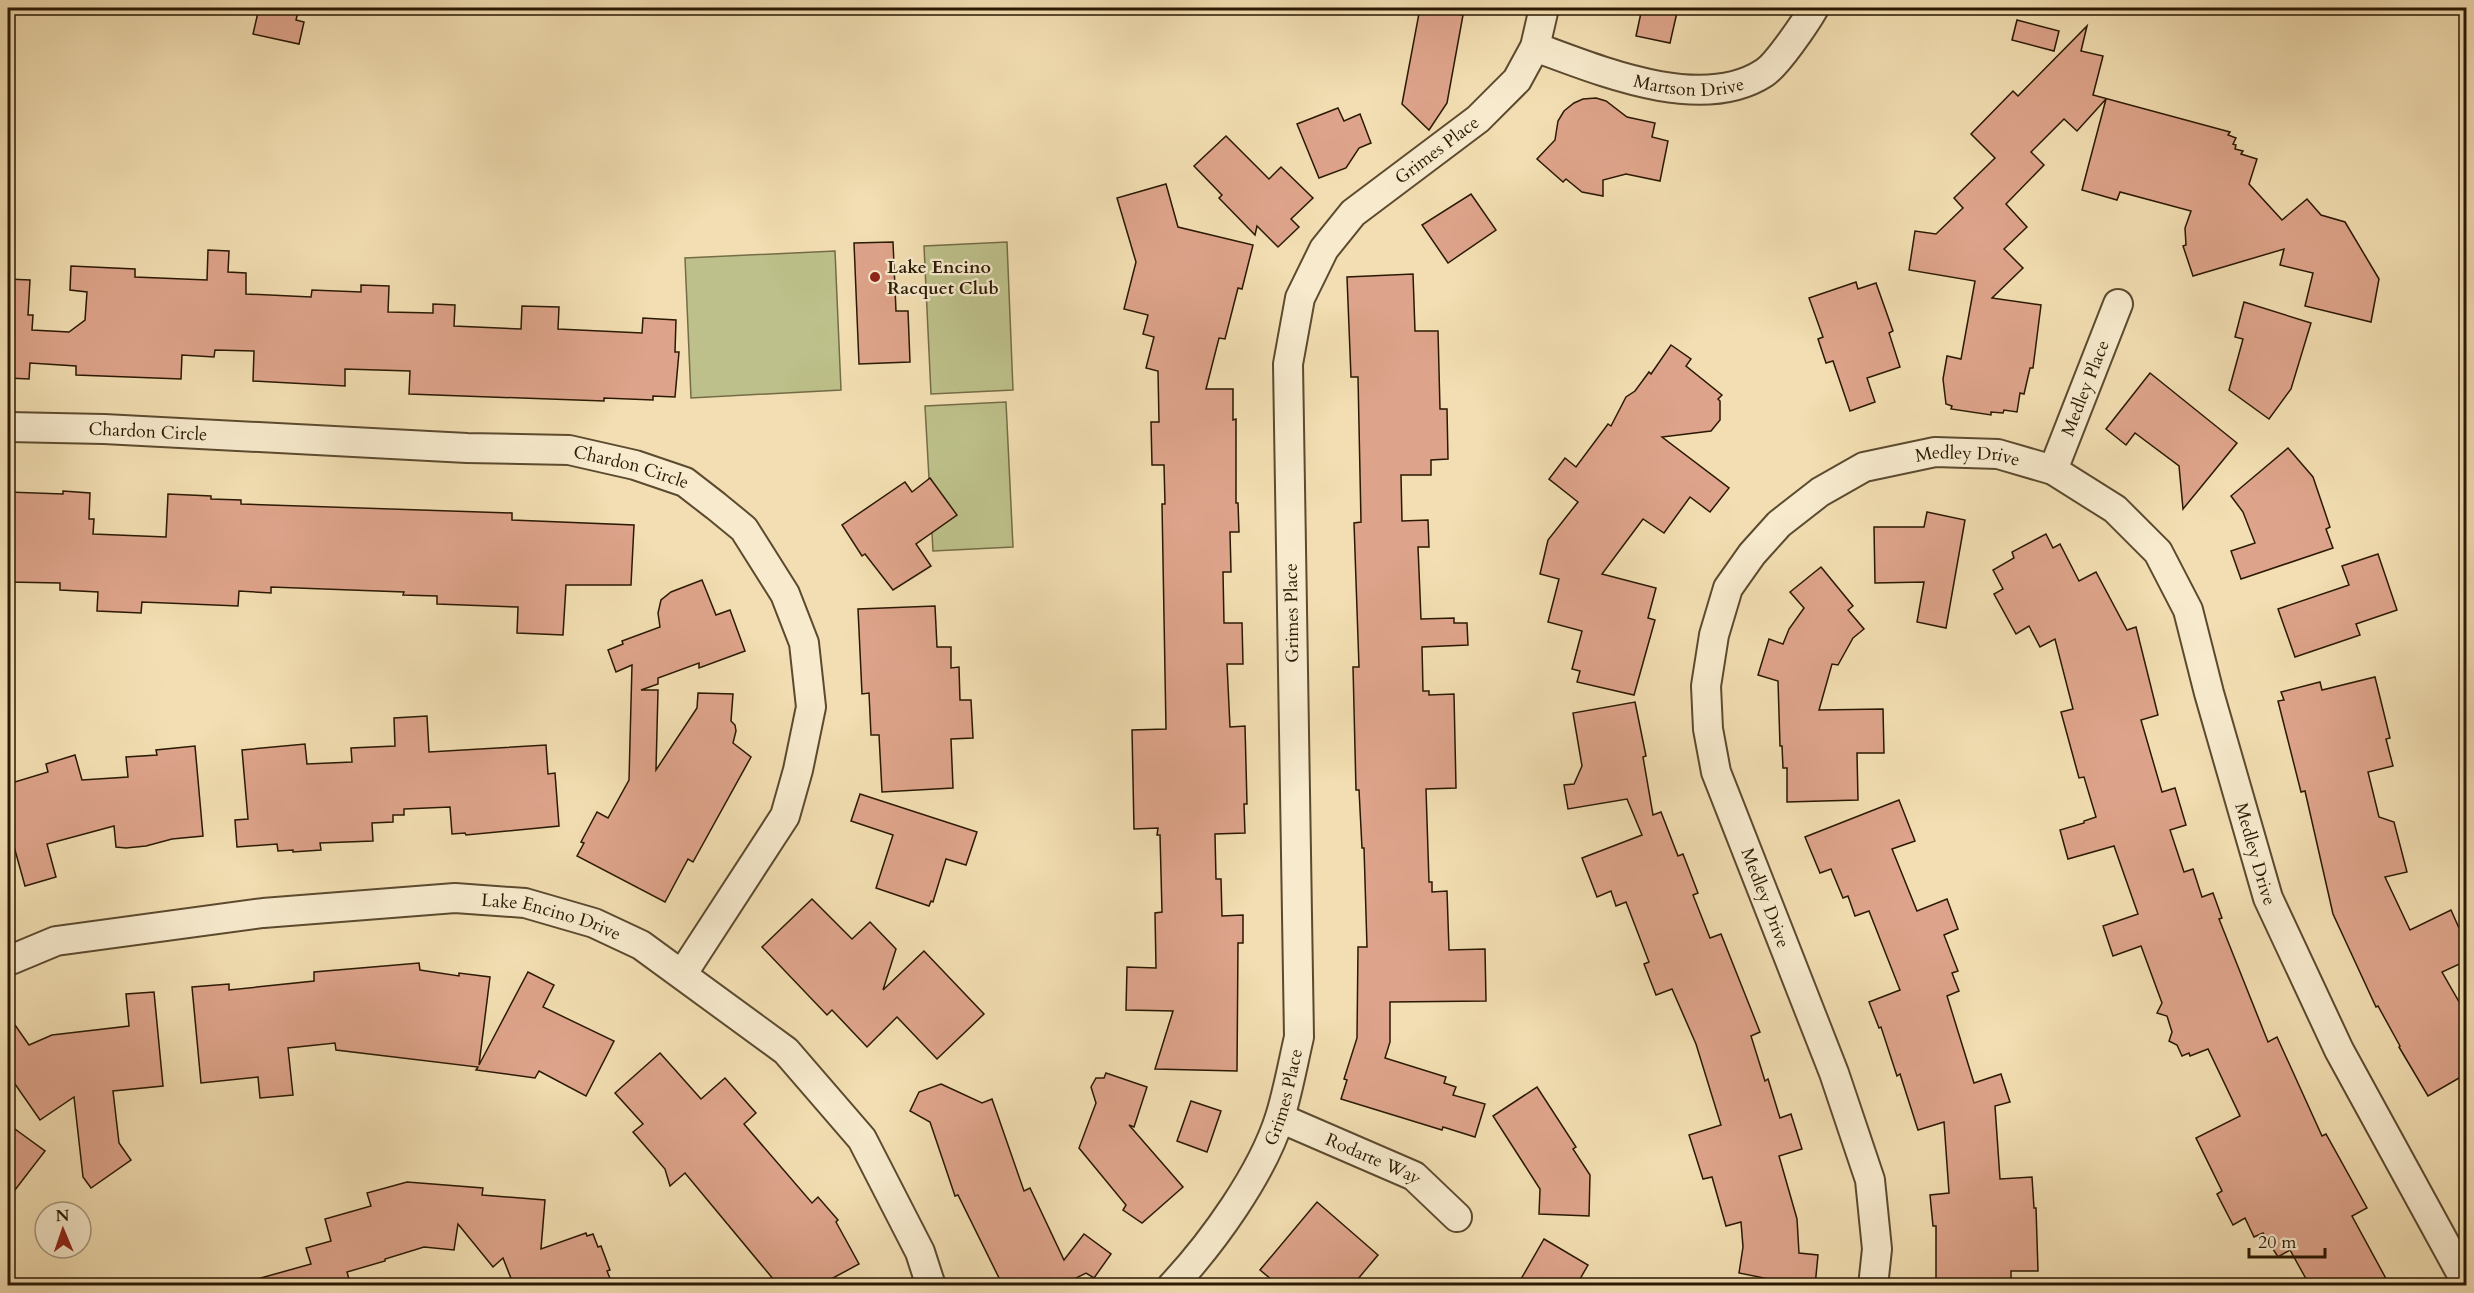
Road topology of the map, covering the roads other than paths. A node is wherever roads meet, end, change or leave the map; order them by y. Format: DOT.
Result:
graph roads {
  1 [pos="1544,8"];
  2 [pos="1814,8"];
  3 [pos="1535,47"];
  4 [pos="2118,304"];
  5 [pos="8,427"];
  6 [pos="2053,470"];
  7 [pos="8,961"];
  8 [pos="683,973"];
  9 [pos="1280,1118"];
  10 [pos="1457,1216"];
  11 [pos="2466,1282"];
  12 [pos="931,1286"];
  13 [pos="1172,1286"];
  14 [pos="1873,1286"];
  1 -- 3 [label="street, Grimes Place"];
  2 -- 3 [label="street, Martson Drive"];
  3 -- 9 [label="street, Grimes Place"];
  4 -- 6 [label="street, Medley Place"];
  5 -- 8 [label="street, Chardon Circle"];
  6 -- 11 [label="street, Medley Drive"];
  6 -- 14 [label="street, Medley Drive"];
  7 -- 8 [label="street, Lake Encino Drive"];
  8 -- 12 [label="street, Lake Encino Drive"];
  9 -- 10 [label="street, Rodarte Way"];
  9 -- 13 [label="street, Grimes Place"];
}
